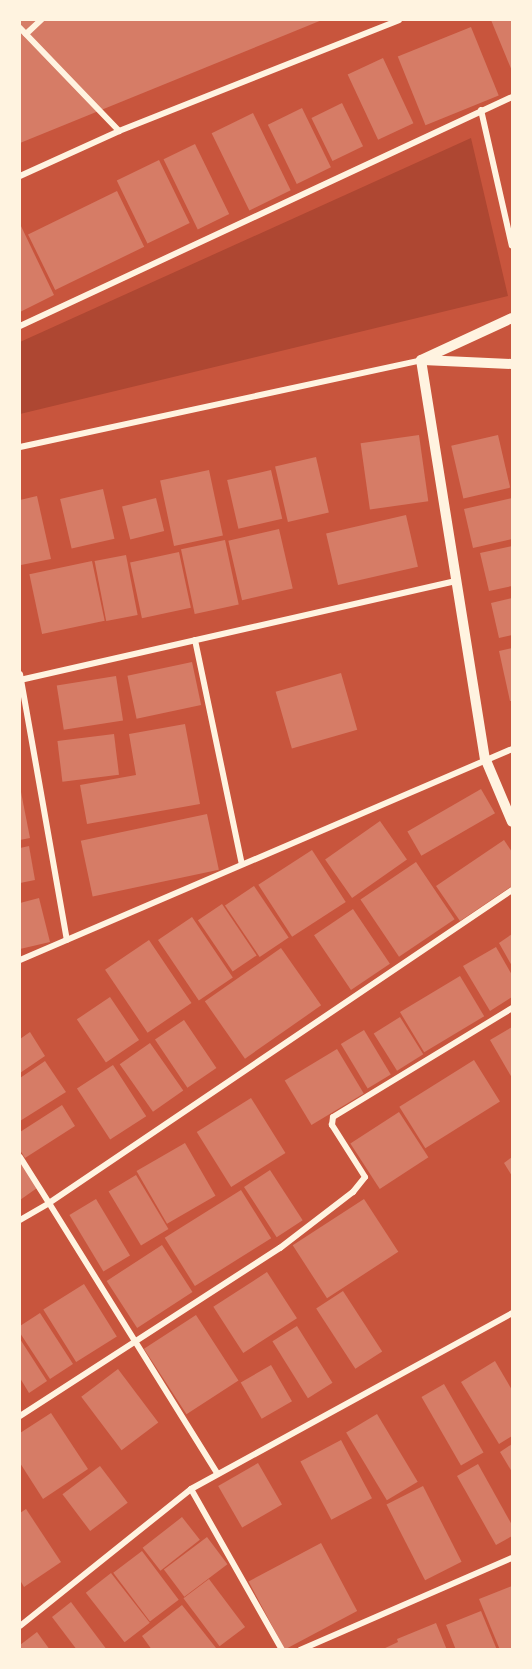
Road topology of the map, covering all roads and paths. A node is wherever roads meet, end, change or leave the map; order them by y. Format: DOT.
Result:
graph roads {
  1 [pos="41,20"];
  2 [pos="399,20"];
  3 [pos="20,28"];
  4 [pos="26,34"];
  5 [pos="513,97"];
  6 [pos="481,110"];
  7 [pos="119,131"];
  8 [pos="20,176"];
  9 [pos="513,246"];
  10 [pos="513,318"];
  11 [pos="20,326"];
  12 [pos="421,360"];
  13 [pos="513,364"];
  14 [pos="20,447"];
  15 [pos="458,580"];
  16 [pos="195,640"];
  17 [pos="20,678"];
  18 [pos="513,749"];
  19 [pos="485,758"];
  20 [pos="513,822"];
  21 [pos="242,864"];
  22 [pos="513,890"];
  23 [pos="67,940"];
  24 [pos="20,960"];
  25 [pos="513,1008"];
  26 [pos="20,1157"];
  27 [pos="49,1203"];
  28 [pos="20,1220"];
  29 [pos="513,1313"];
  30 [pos="135,1342"];
  31 [pos="20,1416"];
  32 [pos="218,1474"];
  33 [pos="191,1489"];
  34 [pos="513,1558"];
  35 [pos="20,1626"];
  36 [pos="282,1650"];
  37 [pos="300,1650"];
  1 -- 4 [label="street"];
  2 -- 7 [label="street"];
  3 -- 4 [label="street"];
  4 -- 7 [label="street"];
  5 -- 6 [label="street"];
  6 -- 9 [label="street"];
  6 -- 11 [label="street"];
  7 -- 8 [label="street"];
  10 -- 12 [label="street"];
  12 -- 13 [label="street"];
  12 -- 14 [label="street"];
  12 -- 15 [label="street"];
  15 -- 16 [label="street"];
  15 -- 19 [label="street"];
  16 -- 17 [label="street"];
  16 -- 21 [label="street"];
  17 -- 23 [label="street"];
  18 -- 19 [label="street"];
  19 -- 20 [label="street"];
  19 -- 21 [label="street"];
  21 -- 23 [label="street"];
  22 -- 27 [label="street"];
  23 -- 24 [label="street"];
  25 -- 30 [label="street"];
  26 -- 27 [label="street"];
  27 -- 28 [label="street"];
  27 -- 30 [label="street"];
  29 -- 32 [label="street"];
  30 -- 31 [label="street"];
  30 -- 32 [label="street"];
  32 -- 33 [label="street"];
  33 -- 35 [label="street"];
  33 -- 36 [label="street"];
  34 -- 37 [label="street"];
}
